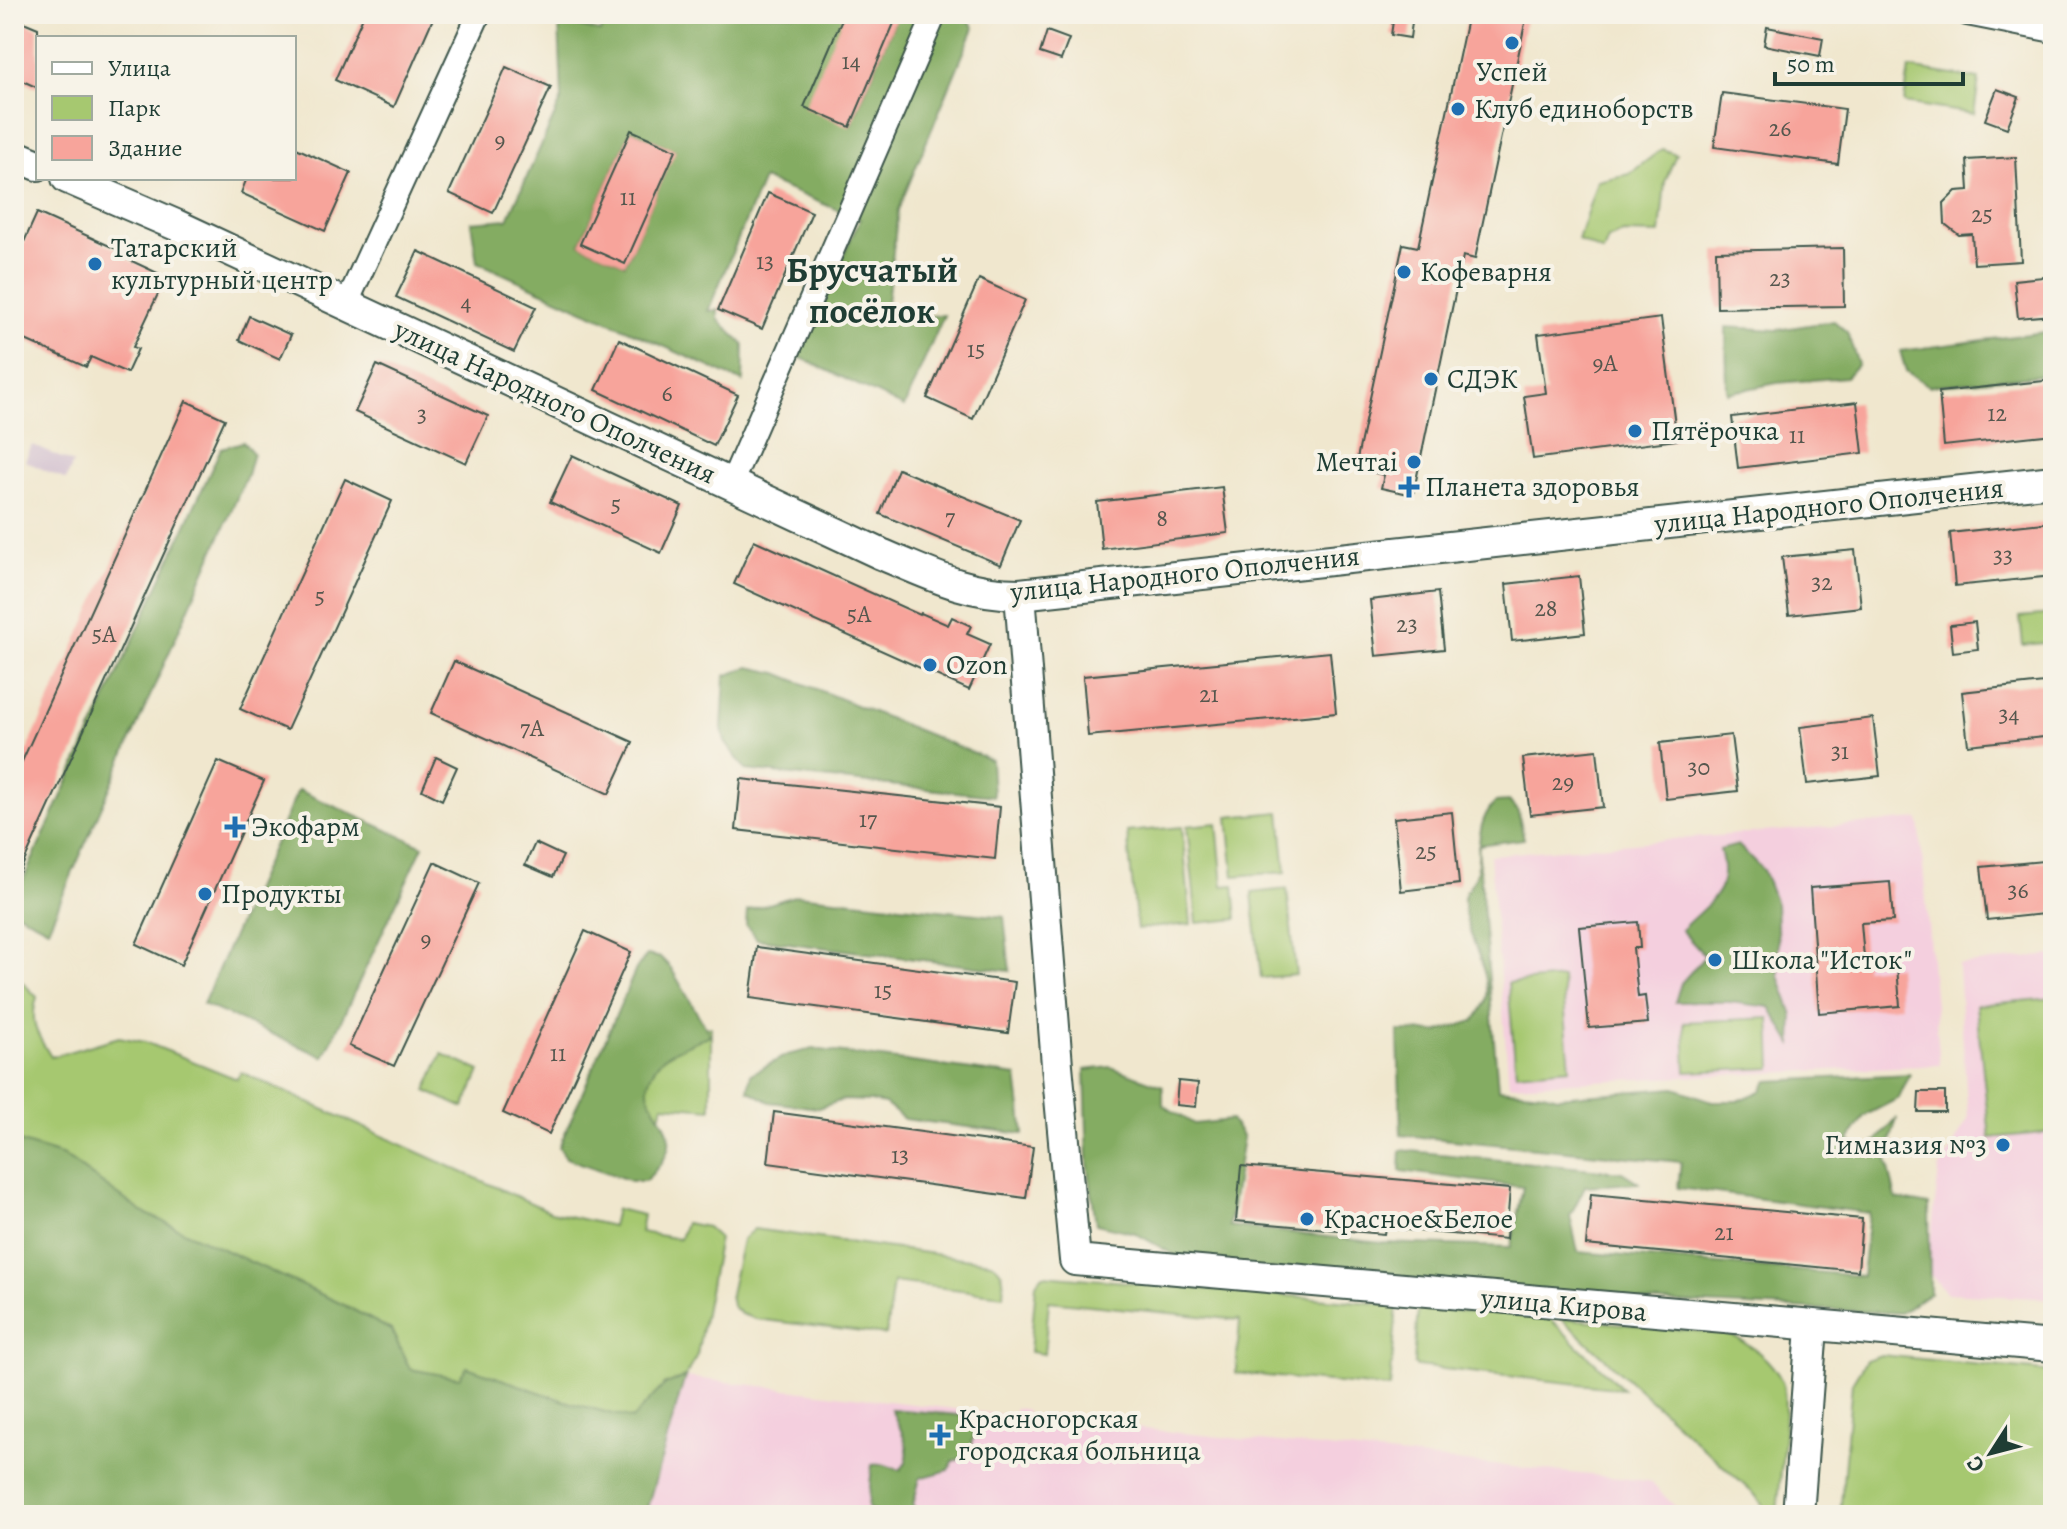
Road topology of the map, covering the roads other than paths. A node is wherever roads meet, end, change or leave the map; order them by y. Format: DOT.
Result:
graph roads {
  1 [pos="479,14"];
  2 [pos="935,14"];
  3 [pos="1967,14"];
  4 [pos="2053,31"];
  5 [pos="14,155"];
  6 [pos="36,164"];
  7 [pos="71,180"];
  8 [pos="346,305"];
  9 [pos="2053,481"];
  10 [pos="731,484"];
  11 [pos="1020,594"];
  12 [pos="1812,1327"];
  13 [pos="2053,1346"];
  14 [pos="1798,1515"];
  1 -- 8 [label="street"];
  2 -- 10 [label="street"];
  3 -- 4 [label="street"];
  5 -- 6 [label="main road"];
  7 -- 8 [label="main road, улица Народного Ополчения"];
  8 -- 10 [label="main road, улица Народного Ополчения"];
  9 -- 11 [label="main road, улица Народного Ополчения"];
  10 -- 11 [label="main road, улица Народного Ополчения"];
  11 -- 12 [label="main road, улица Кирова"];
  12 -- 13 [label="main road, улица Кирова"];
  12 -- 14 [label="main road"];
}
